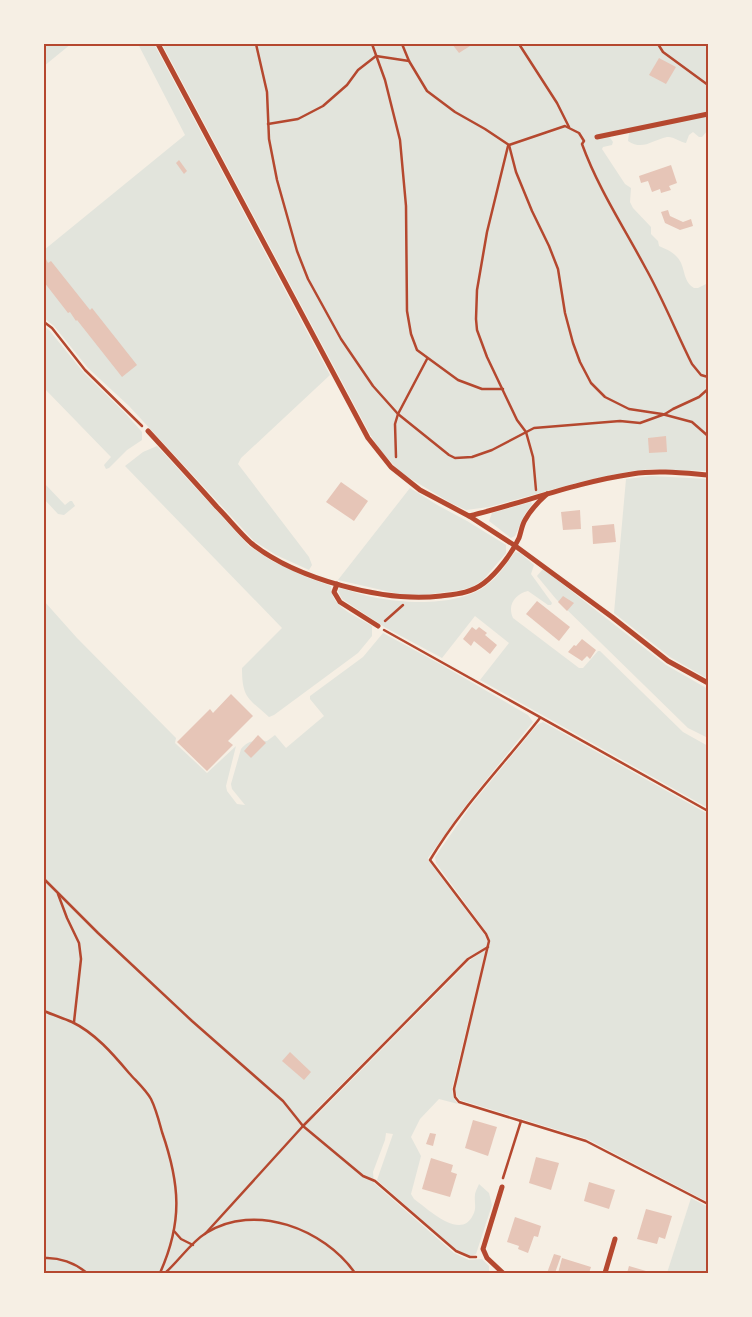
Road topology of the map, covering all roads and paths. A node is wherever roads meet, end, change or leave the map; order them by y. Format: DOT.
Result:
graph roads {
  1 [pos="158,44"];
  2 [pos="256,44"];
  3 [pos="372,44"];
  4 [pos="402,44"];
  5 [pos="518,44"];
  6 [pos="658,44"];
  7 [pos="376,56"];
  8 [pos="409,61"];
  9 [pos="708,85"];
  10 [pos="708,114"];
  11 [pos="268,124"];
  12 [pos="569,127"];
  13 [pos="597,136"];
  14 [pos="509,145"];
  15 [pos="44,322"];
  16 [pos="427,359"];
  17 [pos="708,377"];
  18 [pos="503,389"];
  19 [pos="708,389"];
  20 [pos="398,414"];
  21 [pos="665,414"];
  22 [pos="148,431"];
  23 [pos="526,432"];
  24 [pos="708,436"];
  25 [pos="396,472"];
  26 [pos="708,475"];
  27 [pos="547,494"];
  28 [pos="536,498"];
  29 [pos="469,516"];
  30 [pos="514,544"];
  31 [pos="337,584"];
  32 [pos="411,598"];
  33 [pos="378,626"];
  34 [pos="708,683"];
  35 [pos="540,718"];
  36 [pos="708,811"];
  37 [pos="44,879"];
  38 [pos="57,892"];
  39 [pos="488,946"];
  40 [pos="44,1011"];
  41 [pos="74,1022"];
  42 [pos="521,1121"];
  43 [pos="303,1126"];
  44 [pos="502,1187"];
  45 [pos="708,1204"];
  46 [pos="174,1231"];
  47 [pos="205,1234"];
  48 [pos="616,1239"];
  49 [pos="193,1245"];
  50 [pos="476,1257"];
  51 [pos="44,1258"];
  52 [pos="87,1273"];
  53 [pos="160,1273"];
  54 [pos="165,1273"];
  55 [pos="355,1273"];
  56 [pos="503,1273"];
  57 [pos="605,1273"];
  1 -- 25 [label="street"];
  2 -- 11 [label="path"];
  3 -- 7 [label="path"];
  4 -- 8 [label="path"];
  5 -- 12 [label="path"];
  6 -- 9 [label="path"];
  7 -- 8 [label="path"];
  7 -- 11 [label="path"];
  7 -- 16 [label="path"];
  8 -- 14 [label="path"];
  10 -- 13 [label="street"];
  11 -- 20 [label="path"];
  12 -- 14 [label="path"];
  12 -- 17 [label="path"];
  14 -- 18 [label="path"];
  14 -- 21 [label="path"];
  15 -- 22 [label="path"];
  16 -- 18 [label="path"];
  16 -- 20 [label="path"];
  18 -- 23 [label="path"];
  19 -- 21 [label="path"];
  20 -- 23 [label="path"];
  20 -- 25 [label="path"];
  21 -- 23 [label="path"];
  21 -- 24 [label="path"];
  22 -- 31 [label="street"];
  23 -- 28 [label="path"];
  25 -- 29 [label="street"];
  26 -- 27 [label="street"];
  27 -- 28 [label="street"];
  27 -- 30 [label="street"];
  28 -- 29 [label="street"];
  29 -- 30 [label="street"];
  30 -- 32 [label="street"];
  30 -- 34 [label="street"];
  31 -- 32 [label="street"];
  31 -- 33 [label="street"];
  32 -- 33 [label="path"];
  33 -- 35 [label="path"];
  35 -- 36 [label="path"];
  35 -- 39 [label="path"];
  37 -- 38 [label="path"];
  38 -- 41 [label="path"];
  38 -- 43 [label="path"];
  39 -- 42 [label="path"];
  39 -- 43 [label="path"];
  40 -- 41 [label="path"];
  41 -- 46 [label="path"];
  42 -- 44 [label="path"];
  42 -- 45 [label="path"];
  43 -- 47 [label="path"];
  43 -- 50 [label="path"];
  44 -- 56 [label="street"];
  46 -- 49 [label="path"];
  46 -- 53 [label="path"];
  47 -- 49 [label="path"];
  47 -- 55 [label="path"];
  48 -- 57 [label="street"];
  49 -- 54 [label="path"];
  51 -- 52 [label="path"];
}
